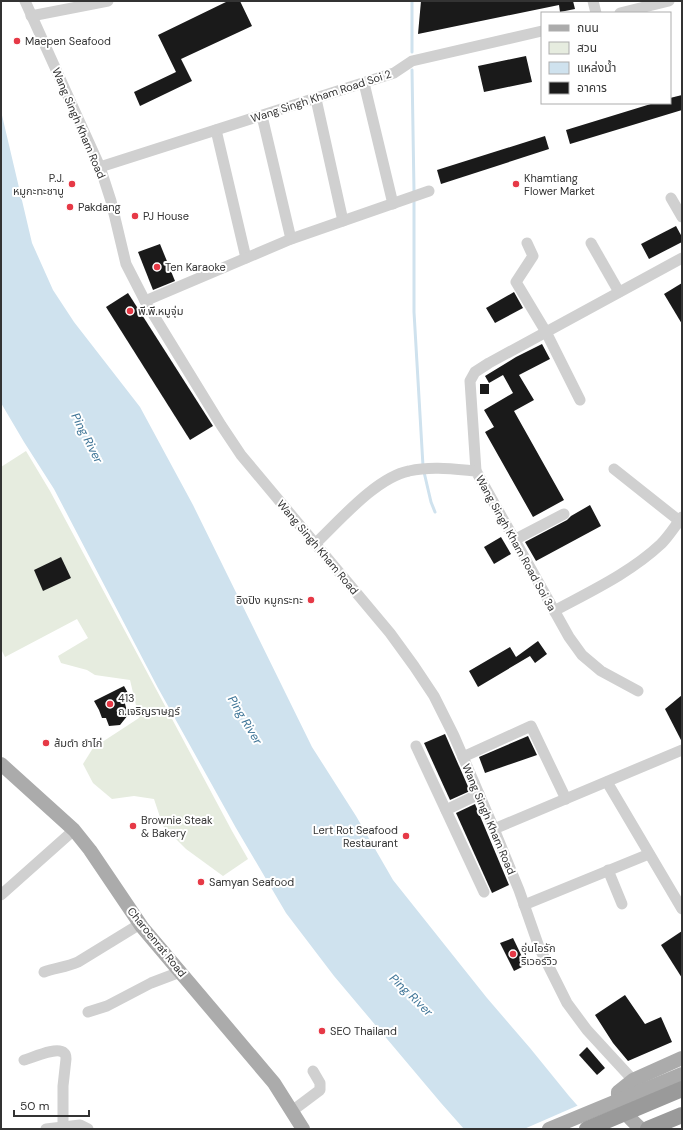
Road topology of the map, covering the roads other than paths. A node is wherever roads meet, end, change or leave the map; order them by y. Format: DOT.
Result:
graph roads {
  1 [pos="25,1"];
  2 [pos="108,1"];
  3 [pos="593,1"];
  4 [pos="669,1"];
  5 [pos="596,12"];
  6 [pos="624,12"];
  7 [pos="32,16"];
  8 [pos="541,31"];
  9 [pos="364,83"];
  10 [pos="316,99"];
  11 [pos="262,116"];
  12 [pos="216,130"];
  13 [pos="100,167"];
  14 [pos="428,191"];
  15 [pos="671,198"];
  16 [pos="393,204"];
  17 [pos="682,217"];
  18 [pos="343,221"];
  19 [pos="291,239"];
  20 [pos="527,243"];
  21 [pos="591,243"];
  22 [pos="246,258"];
  23 [pos="682,258"];
  24 [pos="619,292"];
  25 [pos="145,301"];
  26 [pos="546,332"];
  27 [pos="580,400"];
  28 [pos="614,469"];
  29 [pos="476,471"];
  30 [pos="564,514"];
  31 [pos="681,520"];
  32 [pos="514,540"];
  33 [pos="316,544"];
  34 [pos="554,611"];
  35 [pos="638,691"];
  36 [pos="416,746"];
  37 [pos="682,750"];
  38 [pos="463,757"];
  39 [pos="1,764"];
  40 [pos="607,782"];
  41 [pos="479,794"];
  42 [pos="566,799"];
  43 [pos="446,810"];
  44 [pos="494,829"];
  45 [pos="74,830"];
  46 [pos="649,854"];
  47 [pos="608,870"];
  48 [pos="484,892"];
  49 [pos="1,895"];
  50 [pos="622,904"];
  51 [pos="524,905"];
  52 [pos="682,909"];
  53 [pos="140,924"];
  54 [pos="44,972"];
  55 [pos="180,972"];
  56 [pos="88,1012"];
  57 [pos="682,1058"];
  58 [pos="24,1060"];
  59 [pos="313,1071"];
  60 [pos="682,1074"];
  61 [pos="633,1080"];
  62 [pos="682,1089"];
  63 [pos="292,1111"];
  64 [pos="682,1114"];
  65 [pos="63,1127"];
  66 [pos="46,1129"];
  67 [pos="88,1129"];
  68 [pos="302,1129"];
  69 [pos="549,1129"];
  70 [pos="587,1129"];
  71 [pos="641,1129"];
  72 [pos="648,1129"];
  1 -- 7 [label="street, Wang Singh Kham Road"];
  2 -- 7 [label="street"];
  3 -- 5 [label="street"];
  4 -- 6 [label="street"];
  7 -- 13 [label="street, Wang Singh Kham Road"];
  8 -- 9 [label="street, Wang Singh Kham Road Soi 2"];
  9 -- 10 [label="street, Wang Singh Kham Road Soi 2"];
  9 -- 16 [label="street"];
  10 -- 11 [label="street, Wang Singh Kham Road Soi 2"];
  10 -- 18 [label="street"];
  11 -- 12 [label="street, Wang Singh Kham Road Soi 2"];
  11 -- 19 [label="street"];
  12 -- 13 [label="street, Wang Singh Kham Road Soi 2"];
  12 -- 22 [label="street"];
  13 -- 25 [label="street, Wang Singh Kham Road"];
  14 -- 16 [label="street"];
  15 -- 17 [label="street"];
  16 -- 18 [label="street"];
  18 -- 19 [label="street"];
  19 -- 22 [label="street"];
  20 -- 26 [label="street"];
  21 -- 24 [label="street"];
  22 -- 25 [label="street"];
  23 -- 24 [label="street"];
  24 -- 26 [label="street"];
  25 -- 33 [label="street, Wang Singh Kham Road"];
  26 -- 27 [label="street"];
  26 -- 29 [label="street"];
  28 -- 31 [label="street"];
  29 -- 32 [label="street, Wang Singh Kham Road Soi 3a"];
  29 -- 33 [label="street, Wang Singh Kham Road Soi 3a"];
  30 -- 32 [label="street"];
  31 -- 34 [label="street"];
  32 -- 34 [label="street, Wang Singh Kham Road Soi 3a"];
  33 -- 38 [label="street, Wang Singh Kham Road"];
  34 -- 35 [label="street, Wang Singh Kham Road Soi 3a"];
  36 -- 43 [label="street"];
  37 -- 40 [label="street"];
  38 -- 41 [label="street, Wang Singh Kham Road"];
  38 -- 42 [label="street"];
  39 -- 45 [label="main road, Charoenrat Road"];
  40 -- 42 [label="street"];
  40 -- 46 [label="street"];
  41 -- 43 [label="street"];
  41 -- 44 [label="street, Wang Singh Kham Road"];
  42 -- 44 [label="street"];
  43 -- 48 [label="street"];
  44 -- 51 [label="street, Wang Singh Kham Road"];
  45 -- 49 [label="street"];
  45 -- 53 [label="main road, Charoenrat Road"];
  46 -- 47 [label="street"];
  46 -- 52 [label="street"];
  47 -- 50 [label="street"];
  47 -- 51 [label="street"];
  51 -- 61 [label="street, Wang Singh Kham Road"];
  53 -- 54 [label="street"];
  53 -- 55 [label="main road, Charoenrat Road"];
  55 -- 56 [label="street"];
  55 -- 63 [label="main road, Charoenrat Road"];
  57 -- 61 [label="main road"];
  58 -- 65 [label="street"];
  59 -- 63 [label="street"];
  60 -- 69 [label="main road, bridge"];
  61 -- 71 [label="main road"];
  62 -- 70 [label="highway, bridge"];
  63 -- 68 [label="main road, Charoenrat Road"];
  64 -- 72 [label="highway"];
  65 -- 66 [label="street"];
  65 -- 67 [label="street"];
}
